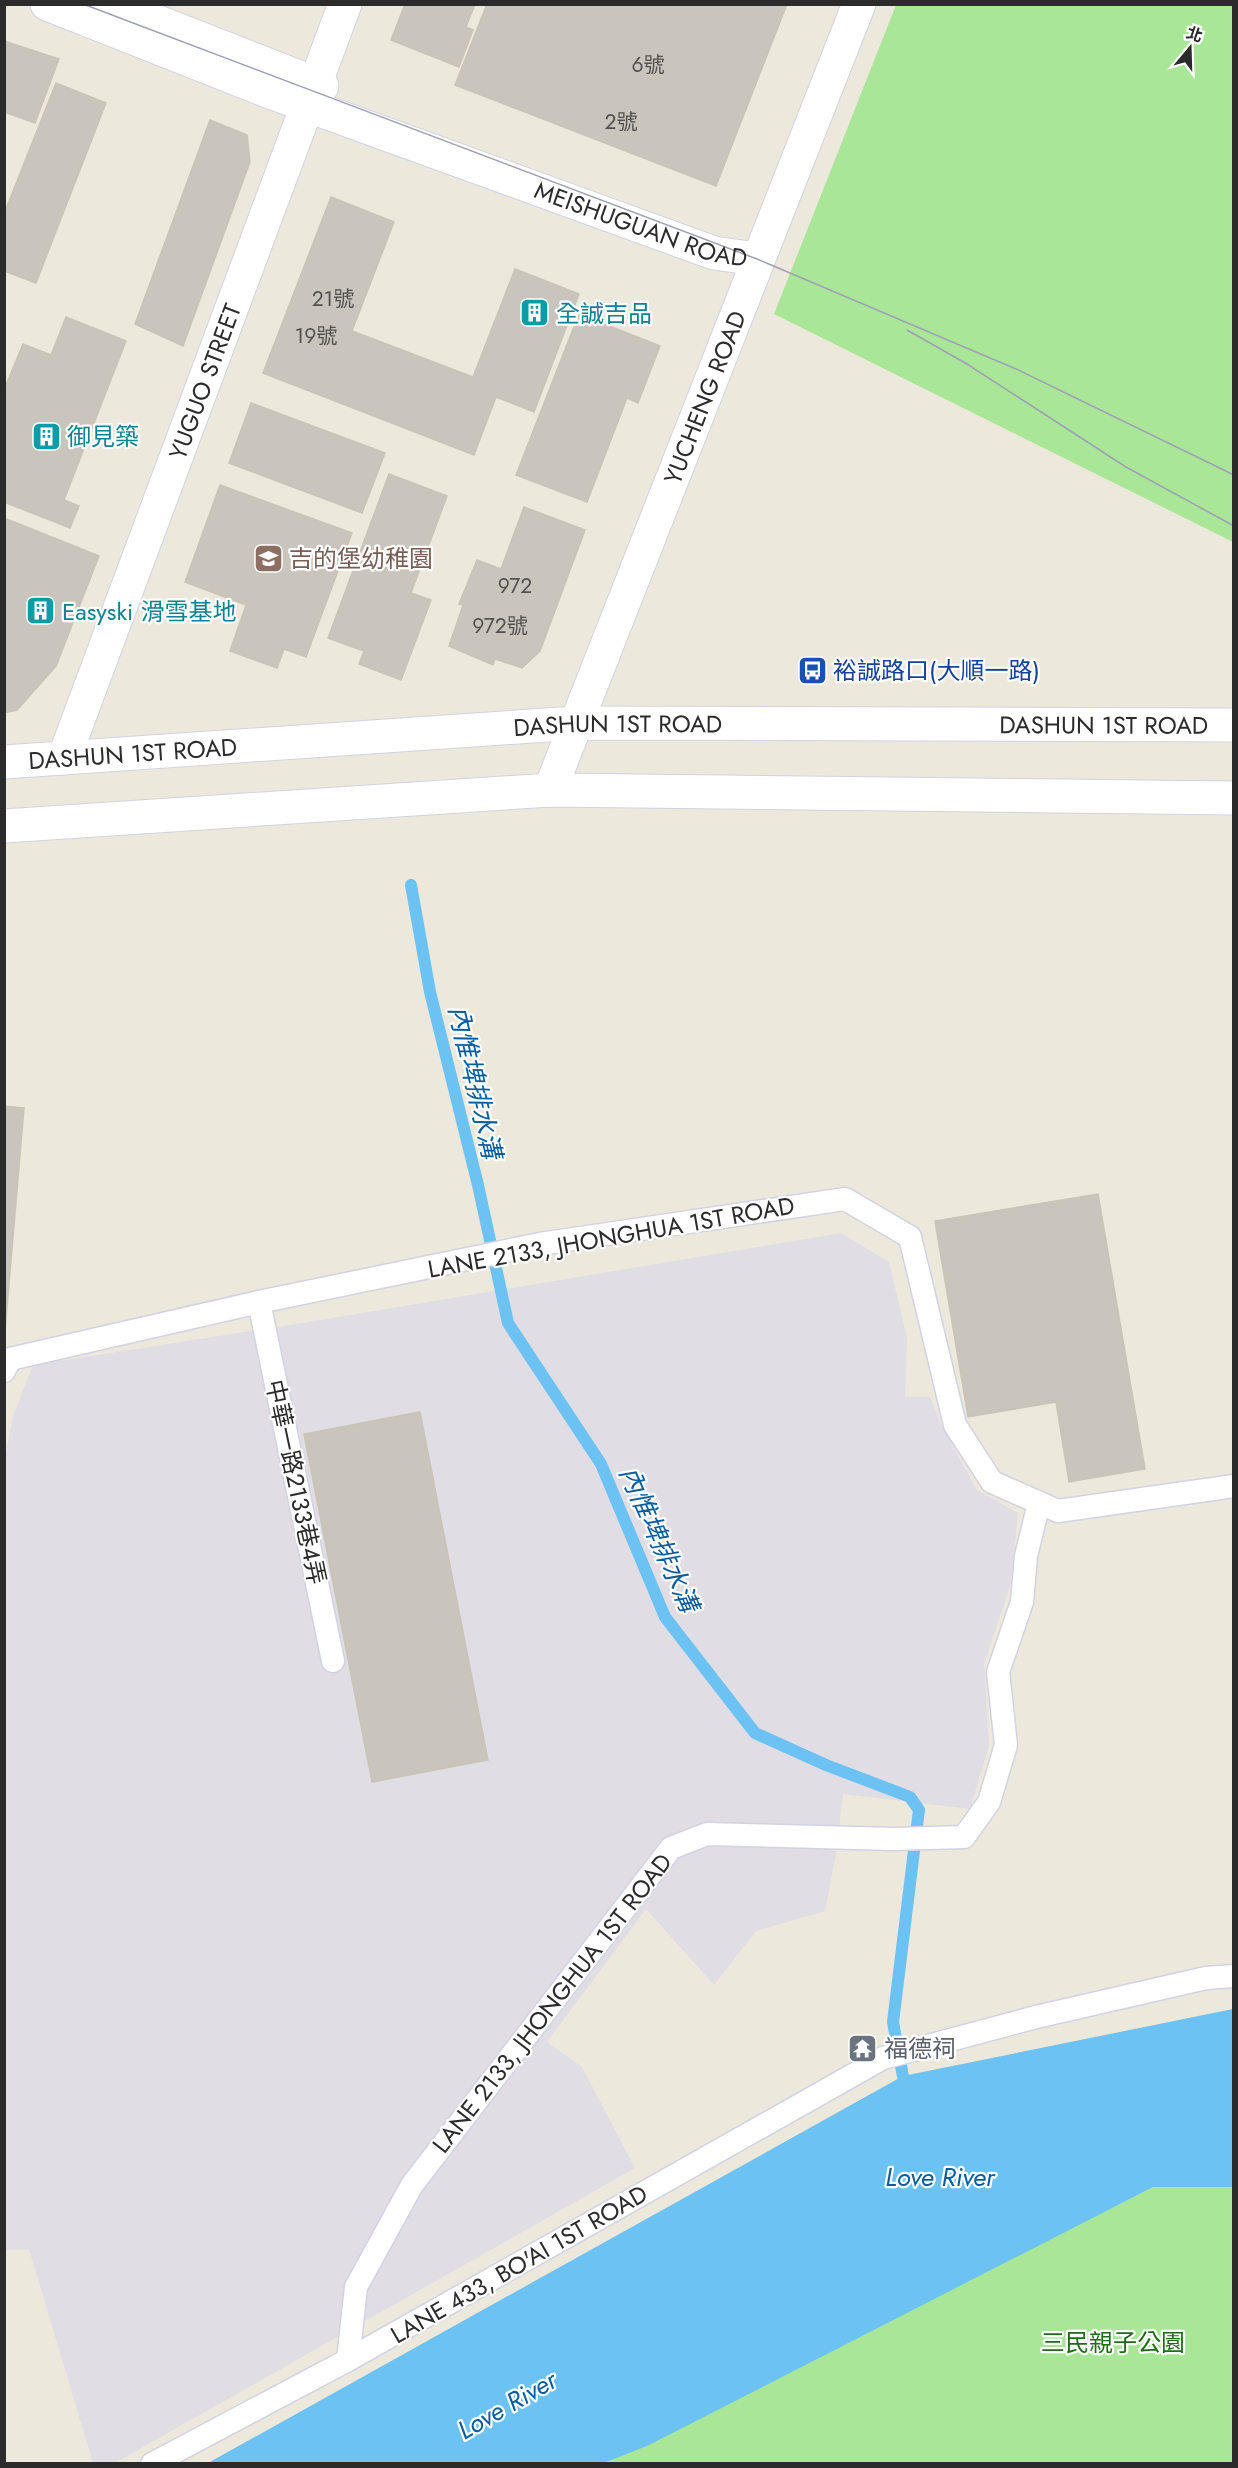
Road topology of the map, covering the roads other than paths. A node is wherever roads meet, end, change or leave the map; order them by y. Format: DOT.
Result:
graph roads {
  1 [pos="46,4"];
  2 [pos="112,4"];
  3 [pos="345,4"];
  4 [pos="859,4"];
  5 [pos="311,94"];
  6 [pos="757,259"];
  7 [pos="576,723"];
  8 [pos="1233,725"];
  9 [pos="64,758"];
  10 [pos="4,762"];
  11 [pos="550,790"];
  12 [pos="1233,798"];
  13 [pos="4,826"];
  14 [pos="259,1302"];
  15 [pos="4,1371"];
  16 [pos="1233,1486"];
  17 [pos="1039,1503"];
  18 [pos="333,1661"];
  19 [pos="1233,1976"];
  20 [pos="348,2360"];
  21 [pos="152,2463"];
  1 -- 5 [label="street, MEISHUGUAN ROAD"];
  2 -- 5 [label="street, MEISHUGUAN ROAD"];
  3 -- 5 [label="street, YUGUO STREET"];
  4 -- 6 [label="street, YUCHENG ROAD"];
  5 -- 6 [label="street, MEISHUGUAN ROAD"];
  5 -- 9 [label="street, YUGUO STREET"];
  6 -- 7 [label="street, YUCHENG ROAD"];
  7 -- 8 [label="street, DASHUN 1ST ROAD"];
  7 -- 9 [label="street, DASHUN 1ST ROAD"];
  7 -- 11 [label="street, YUCHENG ROAD"];
  9 -- 10 [label="street, DASHUN 1ST ROAD"];
  11 -- 12 [label="street"];
  11 -- 13 [label="street"];
  14 -- 15 [label="lane, LANE 2133, JHONGHUA 1ST ROAD"];
  14 -- 17 [label="lane, LANE 2133, JHONGHUA 1ST ROAD"];
  14 -- 18 [label="lane, 中華一路2133巷4弄"];
  16 -- 17 [label="lane, LANE 2133, JHONGHUA 1ST ROAD"];
  17 -- 20 [label="lane, LANE 2133, JHONGHUA 1ST ROAD"];
  19 -- 20 [label="lane, LANE 433, BO'AI 1ST ROAD"];
  20 -- 21 [label="lane, LANE 433, BO'AI 1ST ROAD"];
}
